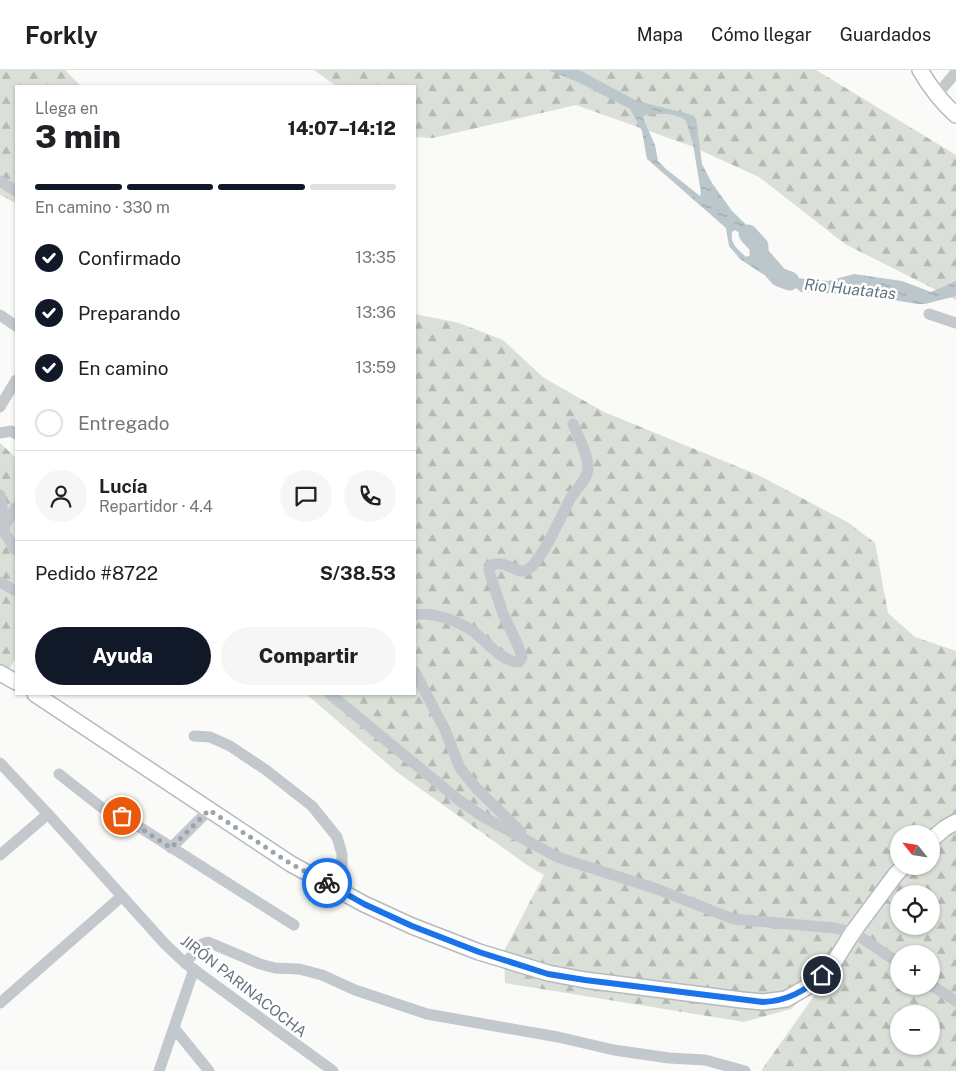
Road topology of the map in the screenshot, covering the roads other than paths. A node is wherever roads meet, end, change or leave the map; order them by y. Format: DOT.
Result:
graph roads {
  1 [pos="920,70"];
  2 [pos="956,72"];
  3 [pos="937,95"];
  4 [pos="956,114"];
  5 [pos="0,181"];
  6 [pos="15,190"];
  7 [pos="929,314"];
  8 [pos="0,315"];
  9 [pos="956,323"];
  10 [pos="15,325"];
  11 [pos="15,382"];
  12 [pos="0,407"];
  13 [pos="0,424"];
  14 [pos="572,424"];
  15 [pos="9,433"];
  16 [pos="0,496"];
  17 [pos="15,509"];
  18 [pos="1,530"];
  19 [pos="15,549"];
  20 [pos="0,582"];
  21 [pos="15,590"];
  22 [pos="416,615"];
  23 [pos="416,674"];
  24 [pos="36,695"];
  25 [pos="331,695"];
  26 [pos="194,736"];
  27 [pos="0,763"];
  28 [pos="59,774"];
  29 [pos="209,810"];
  30 [pos="48,814"];
  31 [pos="956,822"];
  32 [pos="940,832"];
  33 [pos="531,842"];
  34 [pos="171,848"];
  35 [pos="0,856"];
  36 [pos="895,875"];
  37 [pos="337,889"];
  38 [pos="122,896"];
  39 [pos="294,925"];
  40 [pos="853,932"];
  41 [pos="890,957"];
  42 [pos="189,966"];
  43 [pos="940,991"];
  44 [pos="956,1001"];
  45 [pos="0,1003"];
  46 [pos="174,1028"];
  47 [pos="159,1071"];
  48 [pos="209,1071"];
  49 [pos="333,1071"];
  50 [pos="745,1071"];
  1 -- 3 [label="main road"];
  2 -- 3 [label="street"];
  3 -- 4 [label="main road"];
  5 -- 6 [label="street"];
  7 -- 9 [label="street"];
  8 -- 10 [label="street"];
  11 -- 12 [label="street"];
  13 -- 15 [label="street"];
  14 -- 22 [label="street"];
  16 -- 18 [label="street"];
  17 -- 18 [label="street"];
  18 -- 19 [label="street"];
  20 -- 21 [label="street"];
  23 -- 33 [label="street"];
  24 -- 29 [label="main road"];
  25 -- 33 [label="street"];
  26 -- 37 [label="street"];
  27 -- 30 [label="street, JIRÓN PARINACOCHA"];
  28 -- 34 [label="street"];
  29 -- 34 [label="street"];
  29 -- 37 [label="main road"];
  30 -- 35 [label="street"];
  30 -- 38 [label="street, JIRÓN PARINACOCHA"];
  31 -- 32 [label="main road"];
  33 -- 40 [label="street"];
  34 -- 39 [label="street"];
  36 -- 40 [label="main road"];
  37 -- 40 [label="main road"];
  38 -- 42 [label="street, JIRÓN PARINACOCHA"];
  38 -- 45 [label="street"];
  40 -- 41 [label="street"];
  42 -- 46 [label="street"];
  42 -- 49 [label="street, JIRÓN PARINACOCHA"];
  42 -- 50 [label="street"];
  43 -- 44 [label="street"];
  46 -- 47 [label="street"];
  46 -- 48 [label="street"];
}
